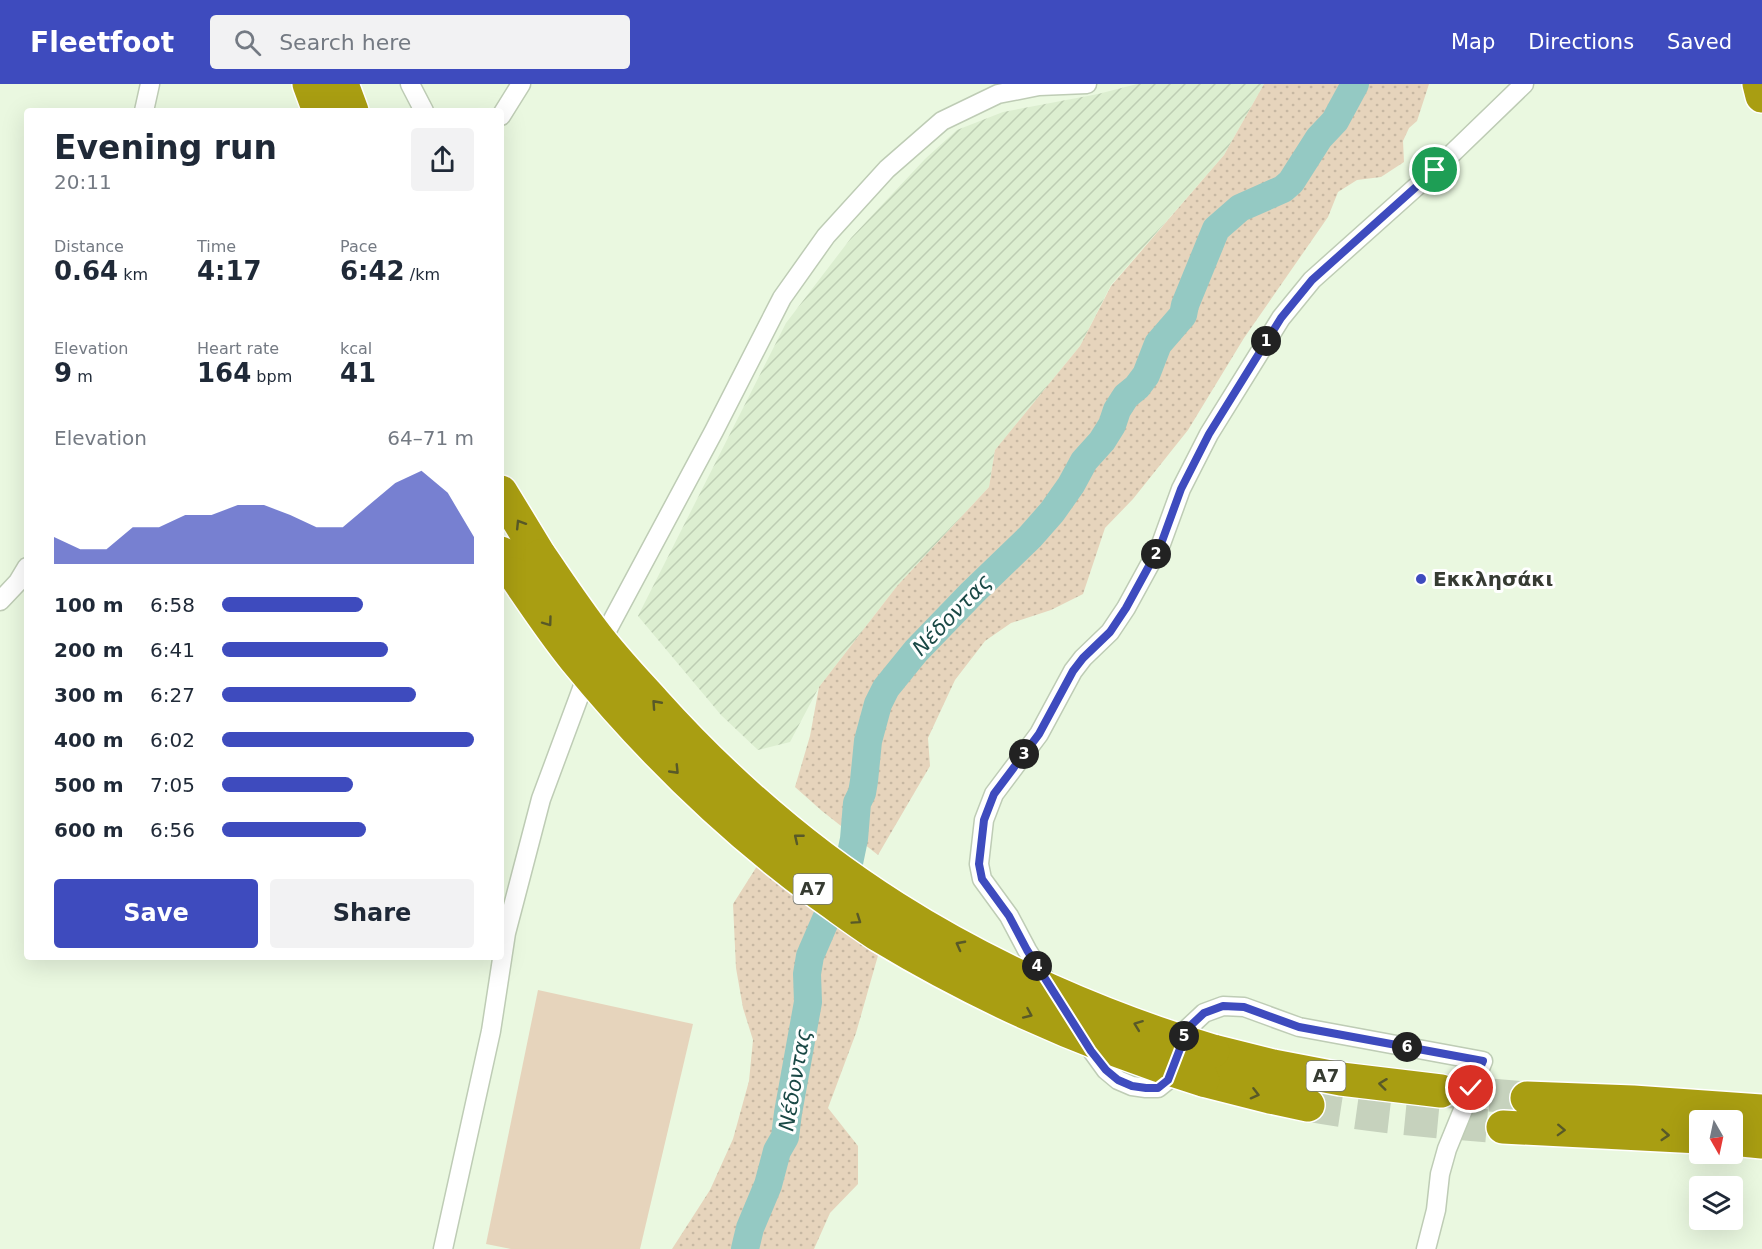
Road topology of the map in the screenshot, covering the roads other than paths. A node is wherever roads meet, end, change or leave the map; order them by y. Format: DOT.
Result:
graph roads {
  1 [pos="150,84"];
  2 [pos="309,84"];
  3 [pos="342,84"];
  4 [pos="410,84"];
  5 [pos="522,84"];
  6 [pos="1088,84"];
  7 [pos="1524,84"];
  8 [pos="1759,84"];
  9 [pos="1762,96"];
  10 [pos="145,108"];
  11 [pos="318,108"];
  12 [pos="351,108"];
  13 [pos="422,108"];
  14 [pos="504,111"];
  15 [pos="504,504"];
  16 [pos="518,561"];
  17 [pos="24,572"];
  18 [pos="0,601"];
  19 [pos="504,946"];
  20 [pos="502,960"];
  21 [pos="1208,1065"];
  22 [pos="1441,1091"];
  23 [pos="1527,1098"];
  24 [pos="1308,1105"];
  25 [pos="1762,1111"];
  26 [pos="1632,1117"];
  27 [pos="1503,1127"];
  28 [pos="1689,1134"];
  29 [pos="1743,1140"];
  30 [pos="1762,1142"];
  31 [pos="443,1249"];
  32 [pos="1426,1249"];
  1 -- 10 [label="street"];
  2 -- 11 [label="highway"];
  3 -- 12 [label="highway"];
  4 -- 13 [label="street"];
  5 -- 14 [label="street"];
  6 -- 19 [label="street"];
  7 -- 32 [label="street"];
  8 -- 9 [label="highway"];
  16 -- 15 [label="highway, Α7, one-way"];
  16 -- 21 [label="highway, Α7, bridge"];
  17 -- 18 [label="street"];
  20 -- 31 [label="street"];
  22 -- 21 [label="highway, Α7, one-way"];
  21 -- 24 [label="highway, Α7, one-way"];
  23 -- 26 [label="highway"];
  25 -- 26 [label="highway"];
  27 -- 26 [label="highway, one-way"];
  26 -- 28 [label="highway, one-way"];
  29 -- 30 [label="highway"];
}
